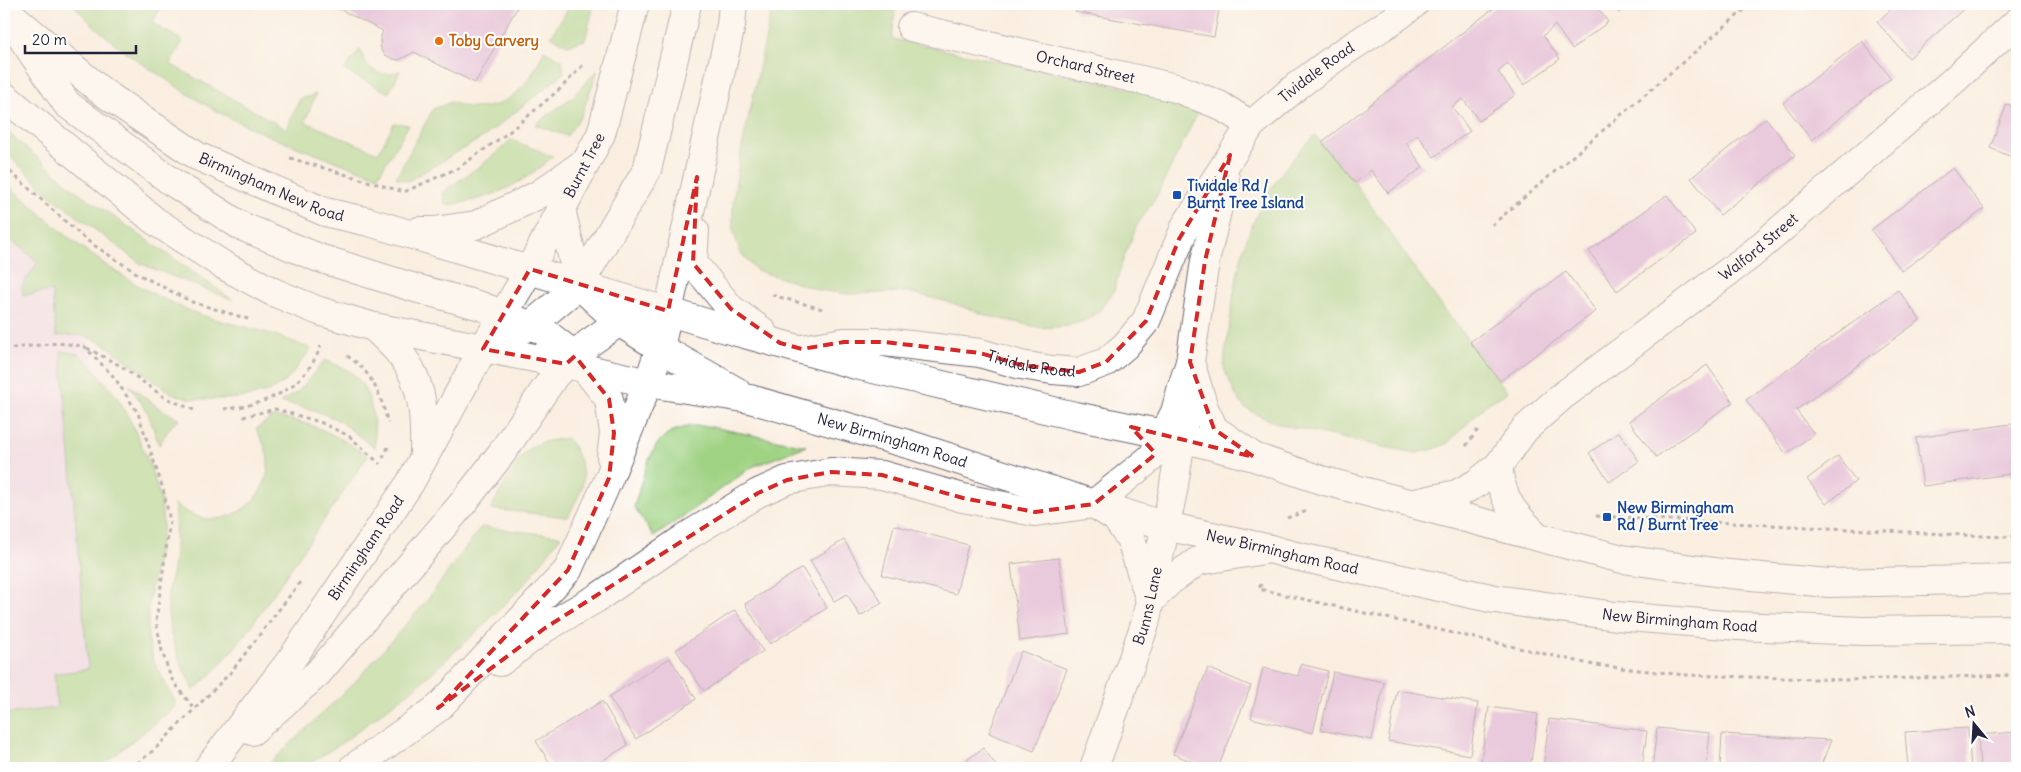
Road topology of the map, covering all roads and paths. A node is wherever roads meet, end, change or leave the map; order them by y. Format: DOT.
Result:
graph roads {
  1 [pos="636,4"];
  2 [pos="687,4"];
  3 [pos="733,4"];
  4 [pos="1414,4"];
  5 [pos="1751,4"];
  6 [pos="4,10"];
  7 [pos="2017,22"];
  8 [pos="911,27"];
  9 [pos="584,64"];
  10 [pos="4,96"];
  11 [pos="1252,125"];
  12 [pos="1230,155"];
  13 [pos="286,156"];
  14 [pos="586,162"];
  15 [pos="4,166"];
  16 [pos="697,177"];
  17 [pos="561,209"];
  18 [pos="1492,225"];
  19 [pos="392,229"];
  20 [pos="530,269"];
  21 [pos="579,285"];
  22 [pos="766,294"];
  23 [pos="668,311"];
  24 [pos="830,311"];
  25 [pos="504,314"];
  26 [pos="254,321"];
  27 [pos="619,322"];
  28 [pos="531,325"];
  29 [pos="374,327"];
  30 [pos="327,345"];
  31 [pos="84,346"];
  32 [pos="791,346"];
  33 [pos="660,348"];
  34 [pos="4,349"];
  35 [pos="483,349"];
  36 [pos="346,355"];
  37 [pos="1190,362"];
  38 [pos="576,363"];
  39 [pos="648,383"];
  40 [pos="750,399"];
  41 [pos="224,409"];
  42 [pos="196,411"];
  43 [pos="242,416"];
  44 [pos="388,424"];
  45 [pos="1479,428"];
  46 [pos="392,439"];
  47 [pos="1167,442"];
  48 [pos="1462,452"];
  49 [pos="1254,457"];
  50 [pos="424,458"];
  51 [pos="380,464"];
  52 [pos="1498,466"];
  53 [pos="377,470"];
  54 [pos="609,478"];
  55 [pos="1094,504"];
  56 [pos="1411,504"];
  57 [pos="1593,515"];
  58 [pos="1166,526"];
  59 [pos="1536,535"];
  60 [pos="2017,536"];
  61 [pos="1270,549"];
  62 [pos="303,578"];
  63 [pos="2017,578"];
  64 [pos="1150,601"];
  65 [pos="2017,629"];
  66 [pos="438,708"];
  67 [pos="194,709"];
  68 [pos="131,768"];
  69 [pos="209,768"];
  70 [pos="353,768"];
  71 [pos="1094,768"];
  1 -- 14 [label="main road, Burnt Tree"];
  2 -- 21 [label="main road"];
  3 -- 16 [label="main road"];
  4 -- 11 [label="main road, Tividale Road"];
  5 -- 18 [label="path"];
  6 -- 19 [label="main road, Birmingham New Road"];
  6 -- 25 [label="main road"];
  7 -- 52 [label="main road, Walford Street"];
  8 -- 11 [label="main road, Orchard Street"];
  9 -- 13 [label="path"];
  10 -- 29 [label="main road"];
  11 -- 12 [label="main road, Tividale Road"];
  12 -- 32 [label="main road, Tividale Road"];
  12 -- 37 [label="main road, Tividale Road"];
  14 -- 17 [label="main road, Burnt Tree"];
  14 -- 19 [label="main road"];
  15 -- 26 [label="path"];
  16 -- 23 [label="main road"];
  16 -- 32 [label="main road"];
  17 -- 20 [label="main road, Burnt Tree"];
  17 -- 21 [label="main road"];
  19 -- 20 [label="main road, Birmingham New Road"];
  20 -- 21 [label="main road, Birmingham New Road"];
  20 -- 25 [label="main road, Burnt Tree"];
  21 -- 23 [label="main road"];
  21 -- 27 [label="main road"];
  21 -- 28 [label="main road"];
  22 -- 24 [label="path"];
  23 -- 27 [label="main road"];
  23 -- 32 [label="main road"];
  23 -- 33 [label="main road"];
  25 -- 28 [label="main road"];
  25 -- 35 [label="main road, Birmingham Road"];
  27 -- 33 [label="main road"];
  27 -- 38 [label="main road"];
  28 -- 35 [label="main road"];
  28 -- 38 [label="main road"];
  29 -- 35 [label="main road"];
  29 -- 50 [label="main road"];
  30 -- 41 [label="path"];
  31 -- 34 [label="path"];
  31 -- 42 [label="path"];
  31 -- 67 [label="path"];
  32 -- 47 [label="main road"];
  33 -- 39 [label="main road"];
  33 -- 40 [label="main road"];
  35 -- 38 [label="main road"];
  35 -- 50 [label="main road, Birmingham Road"];
  36 -- 44 [label="path"];
  37 -- 47 [label="main road, Tividale Road"];
  37 -- 49 [label="main road"];
  38 -- 39 [label="main road, New Birmingham Road"];
  38 -- 54 [label="main road"];
  38 -- 69 [label="main road"];
  39 -- 40 [label="main road, New Birmingham Road"];
  39 -- 54 [label="main road"];
  40 -- 55 [label="main road, New Birmingham Road"];
  43 -- 51 [label="path"];
  45 -- 48 [label="path"];
  46 -- 51 [label="path"];
  47 -- 49 [label="main road"];
  47 -- 55 [label="main road"];
  47 -- 58 [label="main road, Bunns Lane"];
  49 -- 56 [label="main road"];
  50 -- 69 [label="main road, Birmingham Road"];
  51 -- 53 [label="path"];
  52 -- 56 [label="main road, Walford Street"];
  52 -- 59 [label="main road"];
  54 -- 66 [label="main road"];
  55 -- 58 [label="main road, New Birmingham Road"];
  55 -- 64 [label="main road"];
  55 -- 66 [label="main road"];
  56 -- 59 [label="main road"];
  57 -- 60 [label="path"];
  58 -- 61 [label="main road, New Birmingham Road"];
  58 -- 64 [label="main road, Bunns Lane"];
  59 -- 63 [label="main road"];
  61 -- 64 [label="main road"];
  61 -- 65 [label="main road, New Birmingham Road"];
  62 -- 67 [label="path"];
  64 -- 71 [label="main road, Bunns Lane"];
  66 -- 70 [label="main road"];
  67 -- 68 [label="path"];
}
